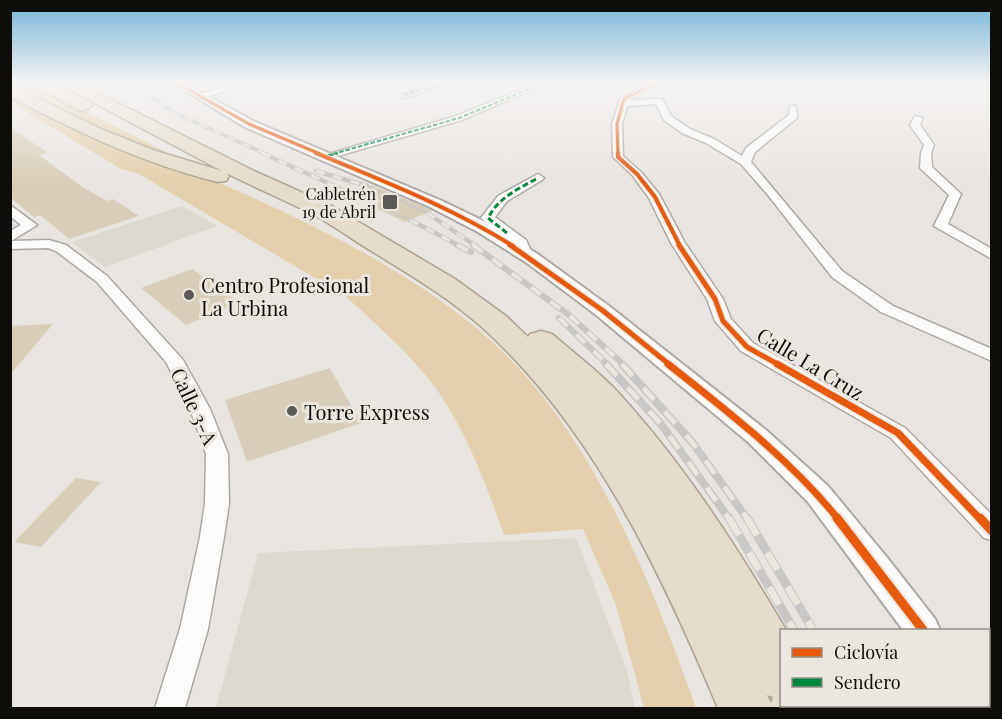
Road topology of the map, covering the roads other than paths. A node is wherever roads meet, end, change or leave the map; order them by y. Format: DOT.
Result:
graph roads {
  1 [pos="58,117"];
  2 [pos="104,117"];
  3 [pos="133,117"];
  4 [pos="158,117"];
  5 [pos="236,117"];
  6 [pos="463,117"];
  7 [pos="618,117"];
  8 [pos="666,117"];
  9 [pos="793,117"];
  10 [pos="918,118"];
  11 [pos="327,156"];
  12 [pos="745,162"];
  13 [pos="218,176"];
  14 [pos="538,178"];
  15 [pos="10,209"];
  16 [pos="20,238"];
  17 [pos="526,255"];
  18 [pos="992,255"];
  19 [pos="404,260"];
  20 [pos="992,356"];
  21 [pos="992,531"];
  22 [pos="922,629"];
  23 [pos="780,671"];
  24 [pos="170,708"];
  25 [pos="745,708"];
  1 -- 13 [label="highway"];
  2 -- 13 [label="highway"];
  3 -- 19 [label="highway"];
  4 -- 23 [label="highway"];
  5 -- 11 [label="street"];
  6 -- 11 [label="street"];
  7 -- 21 [label="street, Calle La Cruz"];
  8 -- 12 [label="street"];
  9 -- 12 [label="street"];
  10 -- 18 [label="street"];
  11 -- 17 [label="street"];
  12 -- 20 [label="street"];
  13 -- 19 [label="highway"];
  14 -- 17 [label="street"];
  15 -- 16 [label="street, Calle 3-A"];
  16 -- 24 [label="street, Calle 3-A"];
  17 -- 22 [label="street"];
  19 -- 25 [label="highway"];
}
